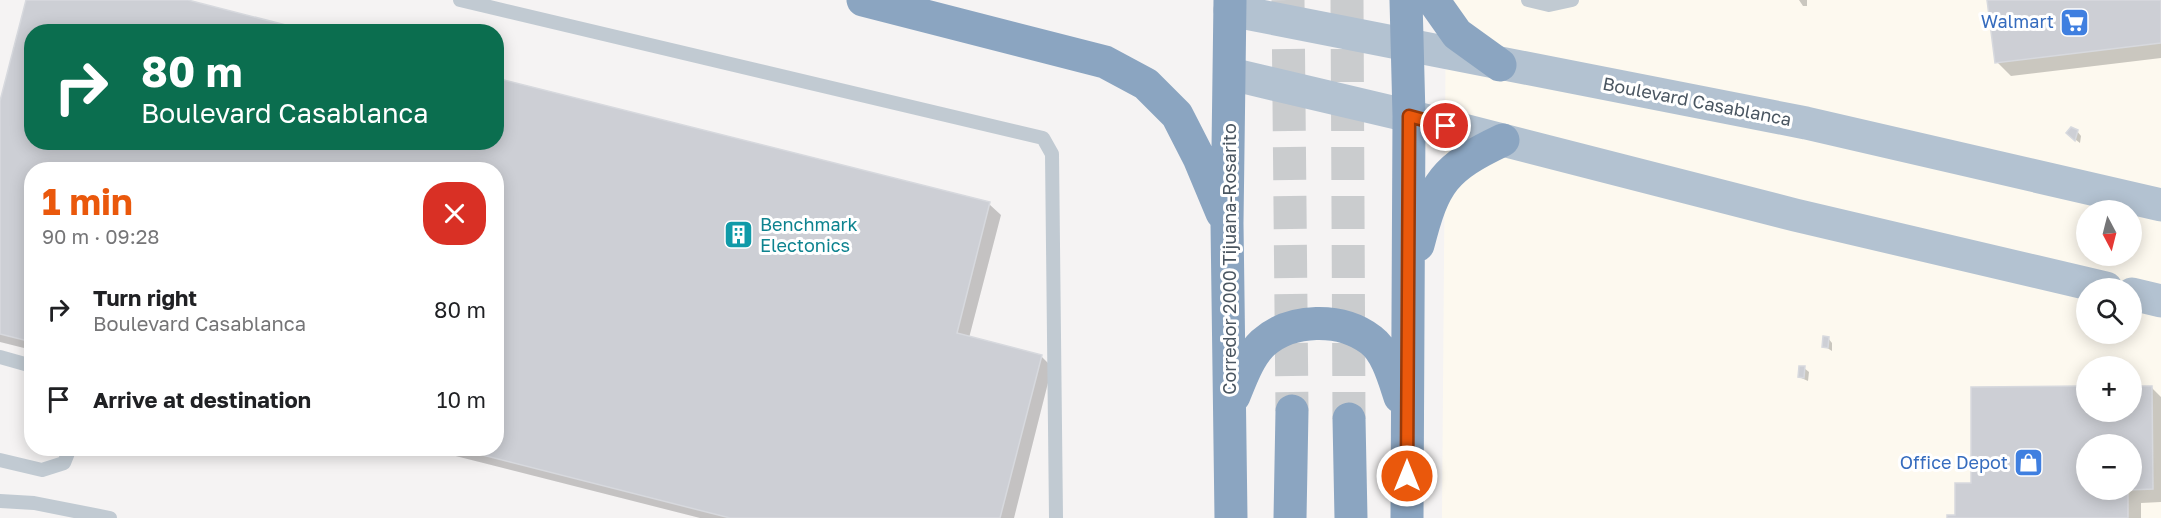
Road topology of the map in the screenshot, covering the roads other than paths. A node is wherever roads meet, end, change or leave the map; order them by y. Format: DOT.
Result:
graph roads {
  1 [pos="460,0"];
  2 [pos="863,0"];
  3 [pos="1406,0"];
  4 [pos="1433,0"];
  5 [pos="1528,0"];
  6 [pos="1572,0"];
  7 [pos="1230,5"];
  8 [pos="1407,45"];
  9 [pos="1500,65"];
  10 [pos="1231,74"];
  11 [pos="1409,116"];
  12 [pos="1503,140"];
  13 [pos="2161,205"];
  14 [pos="1227,223"];
  15 [pos="2076,281"];
  16 [pos="1406,290"];
  17 [pos="2142,296"];
  18 [pos="2161,301"];
  19 [pos="0,357"];
  20 [pos="24,364"];
  21 [pos="1231,401"];
  22 [pos="1292,411"];
  23 [pos="1406,413"];
  24 [pos="1349,419"];
  25 [pos="67,456"];
  26 [pos="0,460"];
  27 [pos="0,501"];
  28 [pos="110,518"];
  29 [pos="1056,518"];
  30 [pos="1231,518"];
  31 [pos="1290,518"];
  32 [pos="1352,518"];
  33 [pos="1407,518"];
  1 -- 29 [label="lane"];
  2 -- 14 [label="highway"];
  3 -- 8 [label="highway"];
  4 -- 9 [label="highway"];
  5 -- 6 [label="lane"];
  7 -- 8 [label="main road, Boulevard Casablanca"];
  7 -- 10 [label="highway, Corredor 2000 Tijuana-Rosarito"];
  8 -- 9 [label="main road, Boulevard Casablanca"];
  8 -- 11 [label="highway"];
  9 -- 13 [label="main road, Boulevard Casablanca"];
  10 -- 11 [label="main road"];
  10 -- 14 [label="highway, Corredor 2000 Tijuana-Rosarito"];
  11 -- 12 [label="main road"];
  11 -- 16 [label="highway"];
  12 -- 15 [label="main road"];
  12 -- 16 [label="highway"];
  14 -- 21 [label="highway, Corredor 2000 Tijuana-Rosarito"];
  16 -- 23 [label="highway"];
  17 -- 18 [label="main road"];
  19 -- 20 [label="lane"];
  21 -- 23 [label="highway"];
  21 -- 30 [label="highway, Corredor 2000 Tijuana-Rosarito"];
  22 -- 31 [label="highway"];
  23 -- 33 [label="highway"];
  24 -- 32 [label="highway"];
  25 -- 26 [label="lane"];
  27 -- 28 [label="lane"];
}
